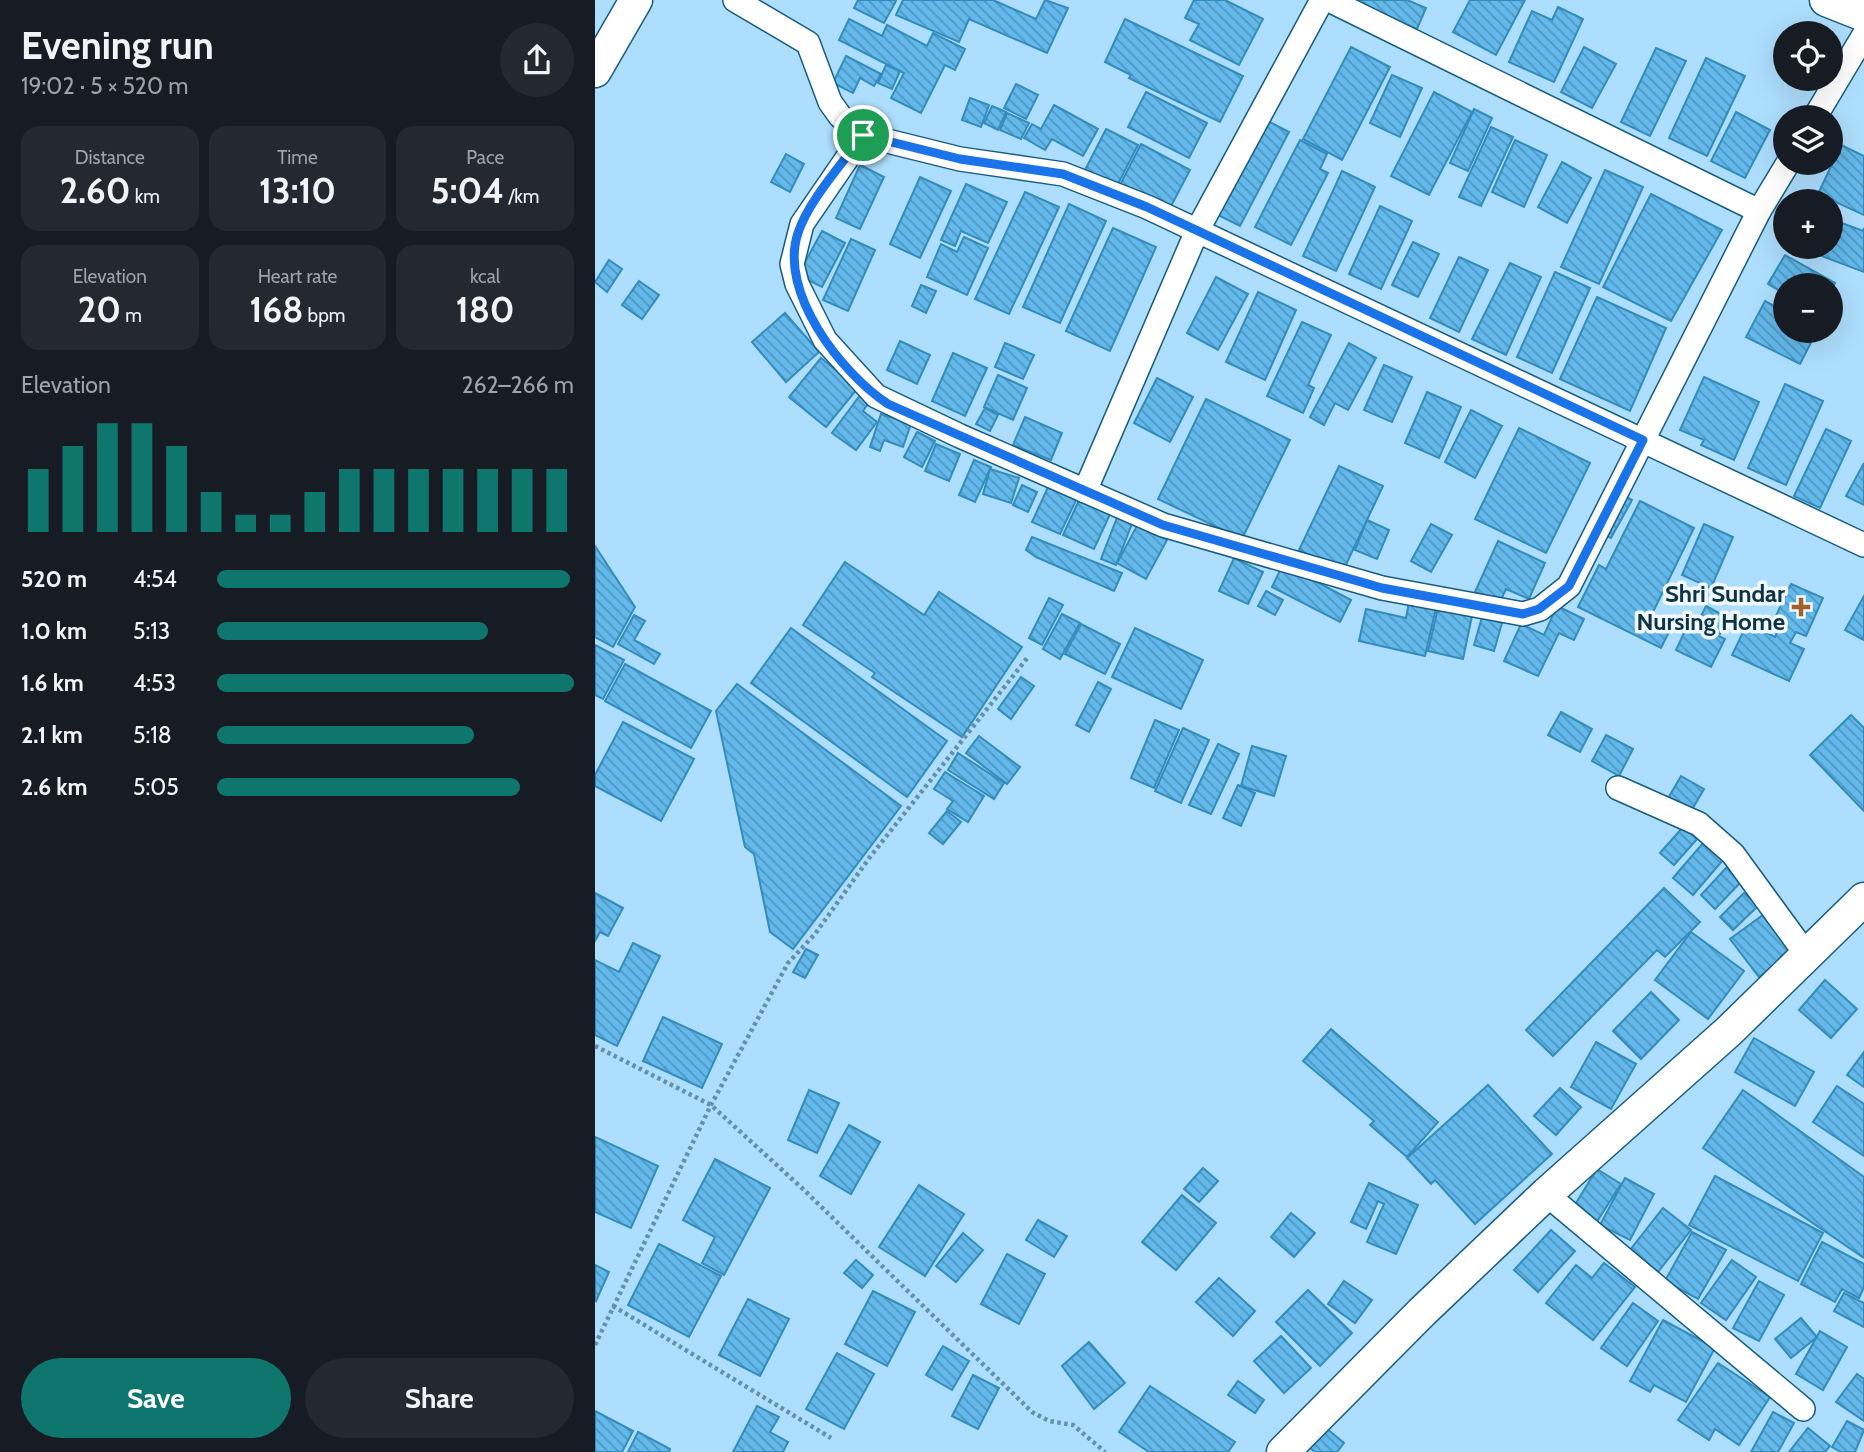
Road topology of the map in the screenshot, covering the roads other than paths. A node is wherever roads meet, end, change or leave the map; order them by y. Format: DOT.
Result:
graph roads {
  1 [pos="636,0"];
  2 [pos="735,0"];
  3 [pos="1322,0"];
  4 [pos="1329,0"];
  5 [pos="1826,0"];
  6 [pos="1864,15"];
  7 [pos="1864,35"];
  8 [pos="1857,63"];
  9 [pos="595,71"];
  10 [pos="1824,105"];
  11 [pos="863,135"];
  12 [pos="1781,175"];
  13 [pos="1759,211"];
  14 [pos="1197,231"];
  15 [pos="1643,440"];
  16 [pos="1085,491"];
  17 [pos="1864,545"];
  18 [pos="1618,788"];
  19 [pos="1864,899"];
  20 [pos="1810,950"];
  21 [pos="1546,1194"];
  22 [pos="1803,1409"];
  23 [pos="1283,1452"];
  1 -- 9 [label="street"];
  2 -- 11 [label="street"];
  3 -- 14 [label="street"];
  4 -- 13 [label="street"];
  5 -- 6 [label="street"];
  7 -- 8 [label="street"];
  8 -- 10 [label="street"];
  11 -- 14 [label="street"];
  11 -- 16 [label="street"];
  12 -- 13 [label="street"];
  13 -- 15 [label="street"];
  14 -- 15 [label="street"];
  14 -- 16 [label="street"];
  15 -- 16 [label="street"];
  15 -- 17 [label="street"];
  18 -- 20 [label="street"];
  19 -- 20 [label="street"];
  20 -- 21 [label="street"];
  21 -- 22 [label="street"];
  21 -- 23 [label="street"];
}
